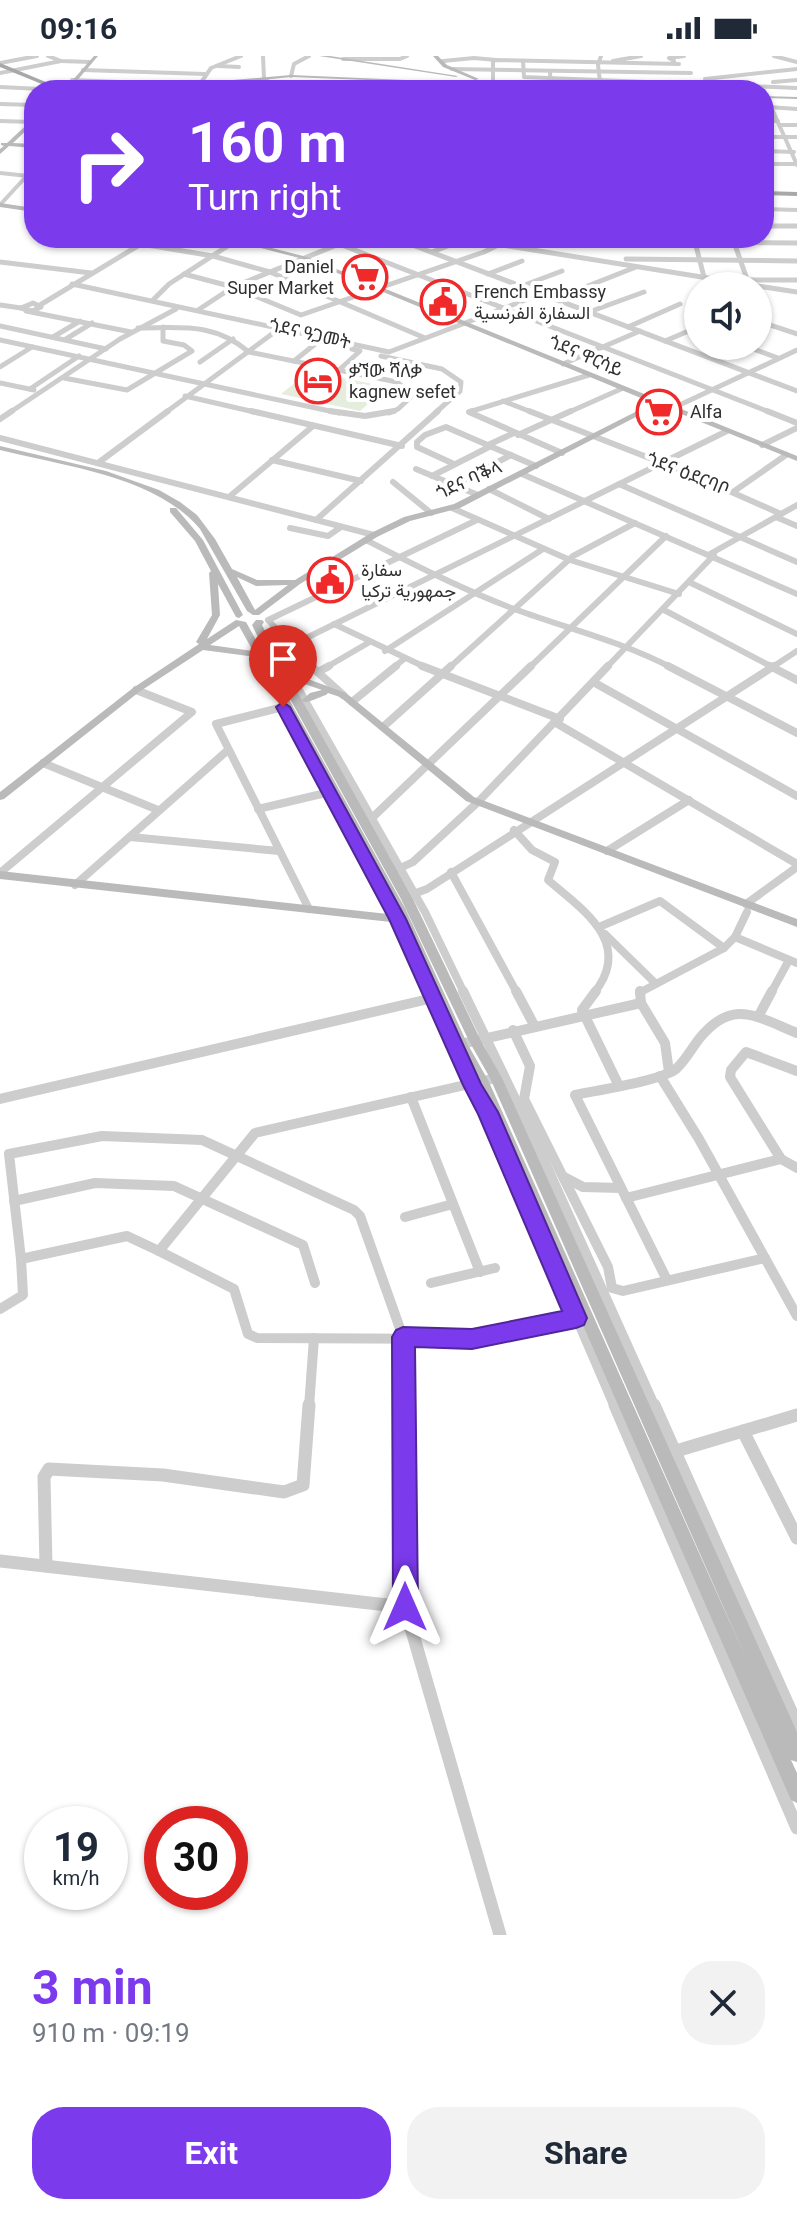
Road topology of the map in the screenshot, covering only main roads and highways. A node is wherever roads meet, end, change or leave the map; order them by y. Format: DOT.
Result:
graph roads {
  1 [pos="96,56"];
  2 [pos="321,56"];
  3 [pos="435,56"];
  4 [pos="343,58"];
  5 [pos="3,69"];
  6 [pos="459,72"];
  7 [pos="449,75"];
  8 [pos="326,78"];
  9 [pos="477,79"];
  10 [pos="24,80"];
  11 [pos="38,80"];
  12 [pos="73,80"];
  13 [pos="246,80"];
  14 [pos="374,80"];
  15 [pos="774,93"];
  16 [pos="797,98"];
  17 [pos="24,130"];
  18 [pos="0,144"];
  19 [pos="8,145"];
  20 [pos="24,146"];
  21 [pos="0,152"];
  22 [pos="774,193"];
  23 [pos="797,194"];
  24 [pos="0,205"];
  25 [pos="24,209"];
  26 [pos="270,248"];
  27 [pos="658,403"];
  28 [pos="0,448"];
  29 [pos="0,454"];
  30 [pos="797,459"];
  31 [pos="224,567"];
  32 [pos="213,570"];
  33 [pos="297,582"];
  34 [pos="248,618"];
  35 [pos="197,650"];
  36 [pos="258,654"];
  37 [pos="283,677"];
  38 [pos="323,693"];
  39 [pos="307,700"];
  40 [pos="425,768"];
  41 [pos="0,797"];
  42 [pos="521,826"];
  43 [pos="0,874"];
  44 [pos="747,908"];
  45 [pos="401,920"];
  46 [pos="797,923"];
  47 [pos="797,930"];
  48 [pos="473,1041"];
  49 [pos="484,1082"];
  50 [pos="797,1753"];
  51 [pos="797,1794"];
  1 -- 12 [label="main road"];
  2 -- 4 [label="main road"];
  3 -- 6 [label="main road"];
  4 -- 7 [label="main road"];
  4 -- 8 [label="main road"];
  5 -- 10 [label="main road"];
  5 -- 11 [label="main road"];
  6 -- 7 [label="main road"];
  6 -- 9 [label="main road"];
  7 -- 9 [label="main road"];
  8 -- 13 [label="main road"];
  8 -- 14 [label="main road"];
  15 -- 16 [label="main road"];
  17 -- 19 [label="main road"];
  18 -- 19 [label="main road"];
  19 -- 20 [label="main road"];
  19 -- 21 [label="main road"];
  22 -- 23 [label="main road"];
  24 -- 25 [label="main road"];
  26 -- 27 [label="main road, ጎደና ዋርሳይ"];
  27 -- 30 [label="main road, ጎደና ዋርሳይ"];
  27 -- 33 [label="main road, ጎደና ባቕላ"];
  28 -- 31 [label="main road"];
  29 -- 32 [label="main road"];
  31 -- 33 [label="main road"];
  31 -- 34 [label="main road"];
  32 -- 34 [label="main road"];
  32 -- 35 [label="main road"];
  33 -- 34 [label="main road, ጎደና ባቕላ"];
  34 -- 35 [label="main road, ጎደና ባቕላ"];
  34 -- 36 [label="main road"];
  34 -- 37 [label="main road"];
  35 -- 36 [label="main road"];
  35 -- 41 [label="main road, ጎደና ባቕላ"];
  36 -- 37 [label="main road"];
  37 -- 38 [label="main road"];
  37 -- 40 [label="main road"];
  37 -- 45 [label="main road"];
  37 -- 48 [label="main road"];
  38 -- 39 [label="main road"];
  38 -- 40 [label="main road"];
  40 -- 42 [label="main road"];
  42 -- 44 [label="main road"];
  42 -- 44 [label="main road"];
  43 -- 45 [label="main road"];
  44 -- 46 [label="main road"];
  44 -- 47 [label="main road"];
  45 -- 48 [label="main road"];
  48 -- 49 [label="main road"];
  49 -- 50 [label="main road"];
  49 -- 51 [label="main road"];
}
